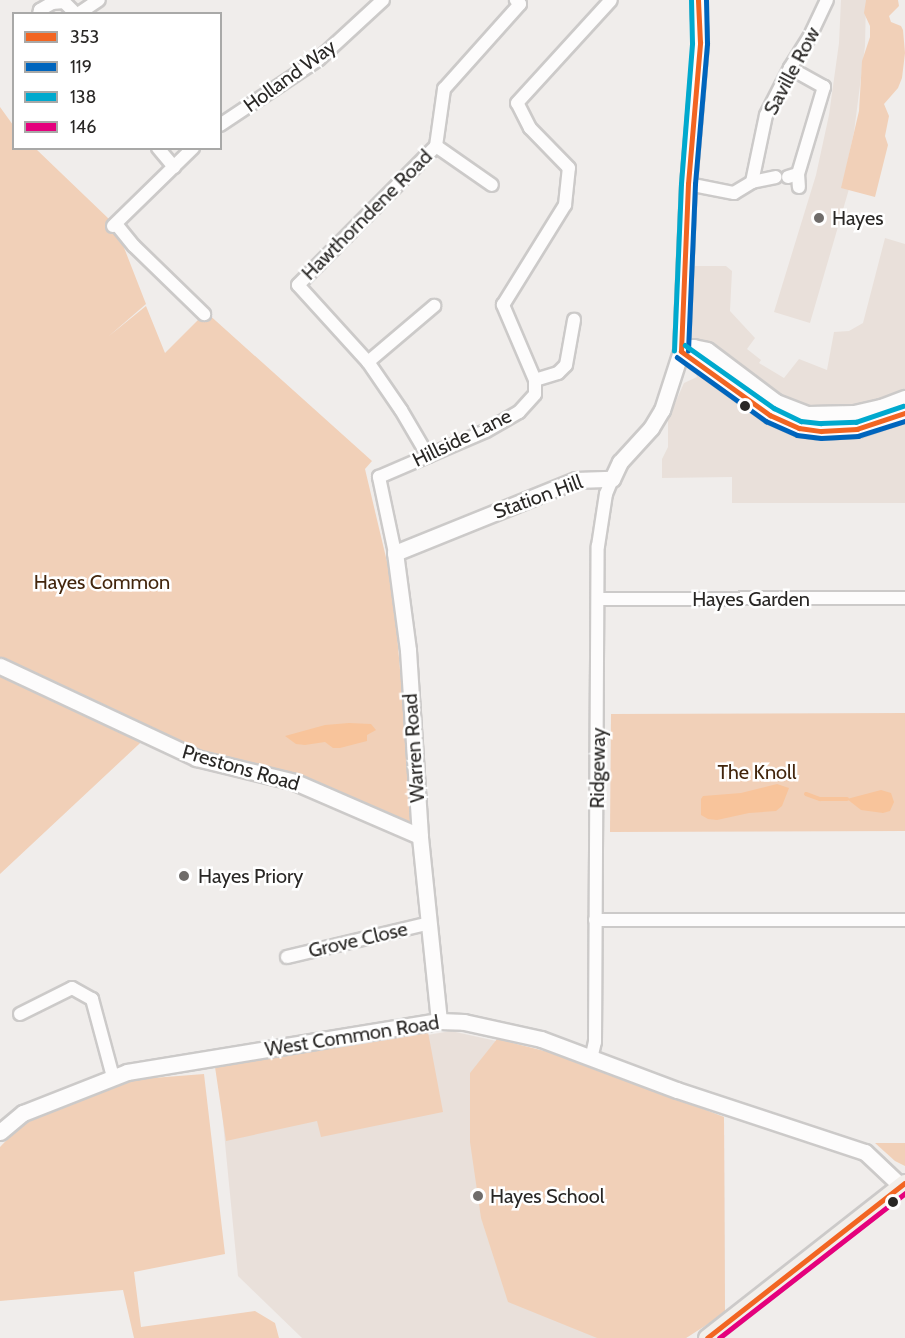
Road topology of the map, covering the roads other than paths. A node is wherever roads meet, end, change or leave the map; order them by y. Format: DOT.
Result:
graph roads {
  1 [pos="99,0"];
  2 [pos="383,0"];
  3 [pos="516,0"];
  4 [pos="611,0"];
  5 [pos="698,0"];
  6 [pos="827,0"];
  7 [pos="40,12"];
  8 [pos="75,12"];
  9 [pos="80,12"];
  10 [pos="789,68"];
  11 [pos="222,124"];
  12 [pos="435,146"];
  13 [pos="160,150"];
  14 [pos="191,150"];
  15 [pos="174,167"];
  16 [pos="775,177"];
  17 [pos="795,179"];
  18 [pos="752,182"];
  19 [pos="688,184"];
  20 [pos="492,185"];
  21 [pos="434,306"];
  22 [pos="204,314"];
  23 [pos="574,320"];
  24 [pos="681,351"];
  25 [pos="368,362"];
  26 [pos="535,380"];
  27 [pos="905,398"];
  28 [pos="905,413"];
  29 [pos="428,456"];
  30 [pos="379,477"];
  31 [pos="612,478"];
  32 [pos="395,553"];
  33 [pos="905,598"];
  34 [pos="598,599"];
  35 [pos="0,666"];
  36 [pos="420,836"];
  37 [pos="596,920"];
  38 [pos="905,920"];
  39 [pos="430,923"];
  40 [pos="287,957"];
  41 [pos="20,1014"];
  42 [pos="438,1021"];
  43 [pos="591,1059"];
  44 [pos="113,1077"];
  45 [pos="0,1132"];
  46 [pos="903,1185"];
  47 [pos="707,1338"];
  1 -- 9 [label="street"];
  2 -- 11 [label="street, Holland Way"];
  3 -- 12 [label="street"];
  4 -- 26 [label="street"];
  5 -- 19 [label="street"];
  6 -- 10 [label="street, Saville Row"];
  7 -- 8 [label="street"];
  10 -- 17 [label="street"];
  10 -- 18 [label="street, Saville Row"];
  12 -- 20 [label="street"];
  12 -- 25 [label="street, Hawthorndene Road"];
  13 -- 15 [label="street"];
  14 -- 15 [label="street"];
  15 -- 22 [label="street"];
  16 -- 18 [label="street"];
  18 -- 19 [label="street"];
  19 -- 24 [label="street"];
  21 -- 25 [label="street"];
  23 -- 26 [label="street"];
  24 -- 27 [label="street"];
  24 -- 28 [label="street"];
  24 -- 31 [label="street"];
  25 -- 29 [label="street, Hawthorndene Road"];
  26 -- 29 [label="street, Hillside Lane"];
  29 -- 30 [label="street, Hillside Lane"];
  30 -- 32 [label="street, Warren Road"];
  31 -- 32 [label="street, Station Hill"];
  31 -- 34 [label="street, Ridgeway"];
  32 -- 36 [label="street, Warren Road"];
  33 -- 34 [label="street, Hayes Garden"];
  34 -- 37 [label="street, Ridgeway"];
  35 -- 36 [label="street, Prestons Road"];
  36 -- 39 [label="street, Warren Road"];
  37 -- 38 [label="street"];
  37 -- 43 [label="street, Ridgeway"];
  39 -- 40 [label="street, Grove Close"];
  39 -- 42 [label="street, Warren Road"];
  41 -- 44 [label="street"];
  42 -- 43 [label="street, West Common Road"];
  42 -- 44 [label="street, West Common Road"];
  43 -- 46 [label="street, West Common Road"];
  44 -- 45 [label="street, West Common Road"];
  46 -- 47 [label="main road"];
}
